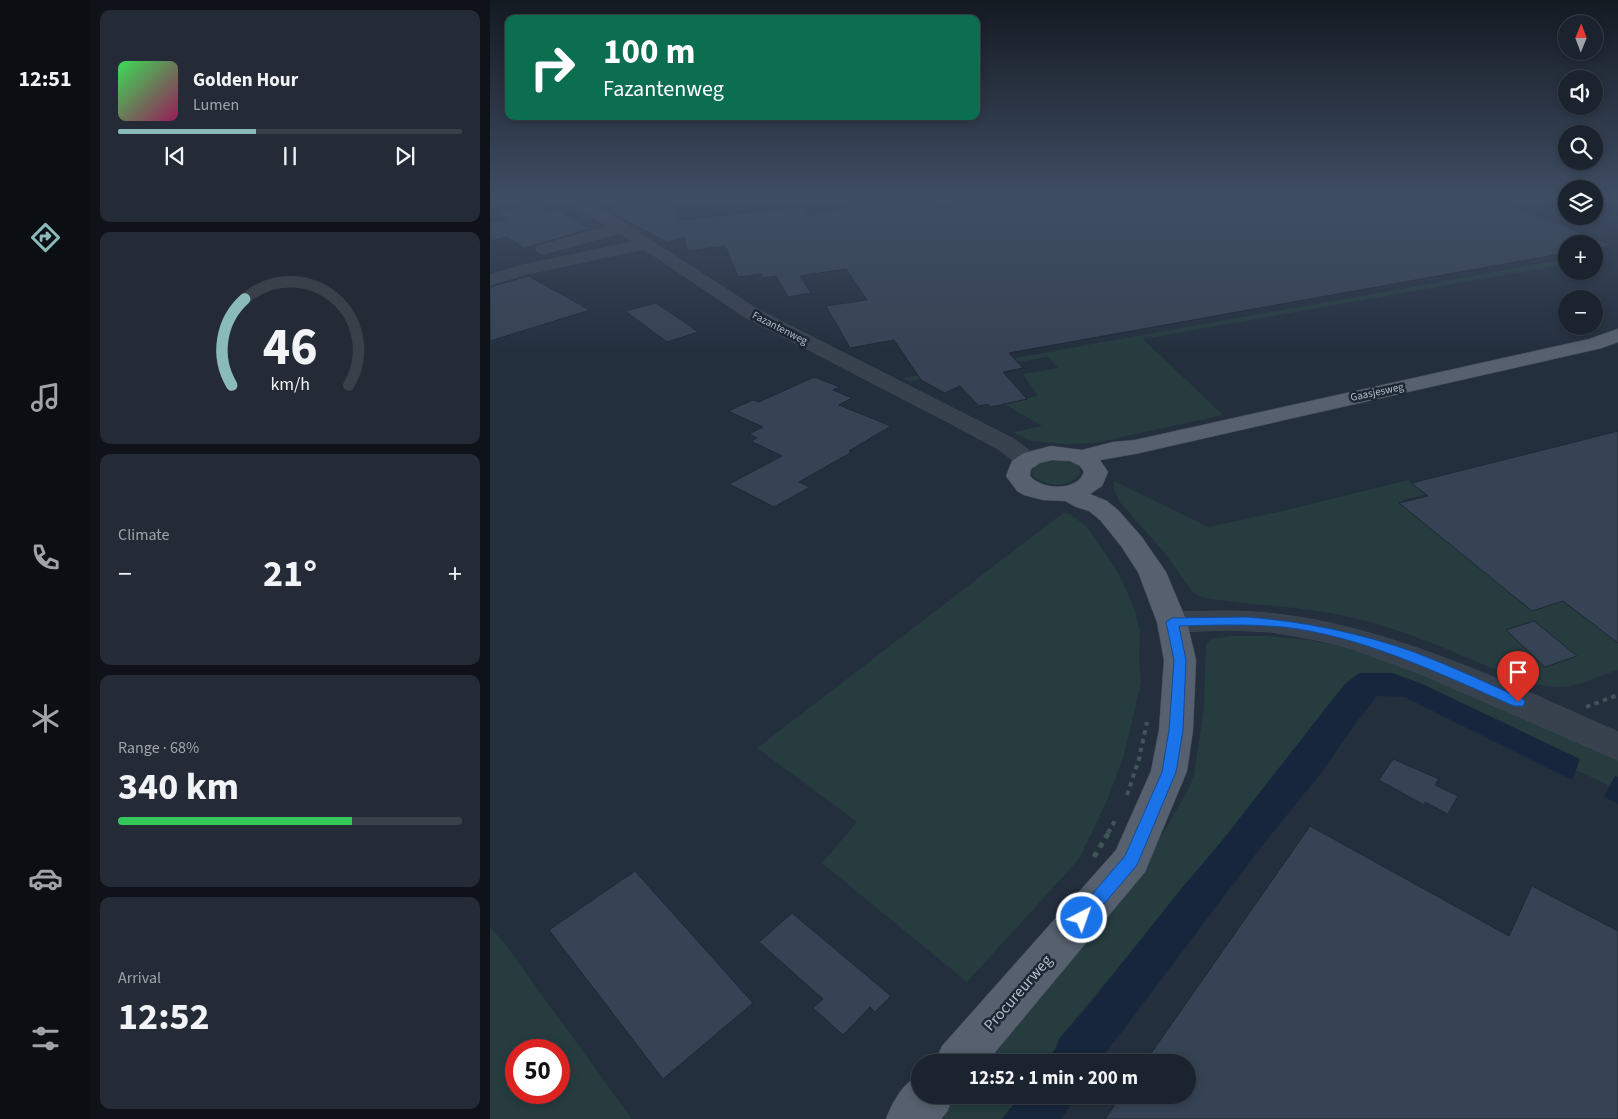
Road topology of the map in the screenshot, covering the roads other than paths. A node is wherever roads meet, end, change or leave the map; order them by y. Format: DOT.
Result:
graph roads {
  1 [pos="551,247"];
  2 [pos="631,247"];
  3 [pos="651,247"];
  4 [pos="532,268"];
  5 [pos="512,274"];
  6 [pos="490,280"];
  7 [pos="559,282"];
  8 [pos="1618,335"];
  9 [pos="1034,457"];
  10 [pos="1086,482"];
  11 [pos="1172,622"];
  12 [pos="1618,748"];
  13 [pos="965,1054"];
  14 [pos="922,1104"];
  15 [pos="910,1119"];
  1 -- 5 [label="street"];
  2 -- 4 [label="street"];
  3 -- 9 [label="street, Fazantenweg"];
  4 -- 5 [label="street"];
  4 -- 7 [label="street"];
  5 -- 6 [label="street"];
  8 -- 10 [label="main road, Gaasjesweg"];
  9 -- 10 [label="main road"];
  9 -- 10 [label="main road"];
  10 -- 11 [label="main road"];
  11 -- 12 [label="street"];
  11 -- 13 [label="main road, Procureurweg"];
  14 -- 15 [label="main road"];
}
